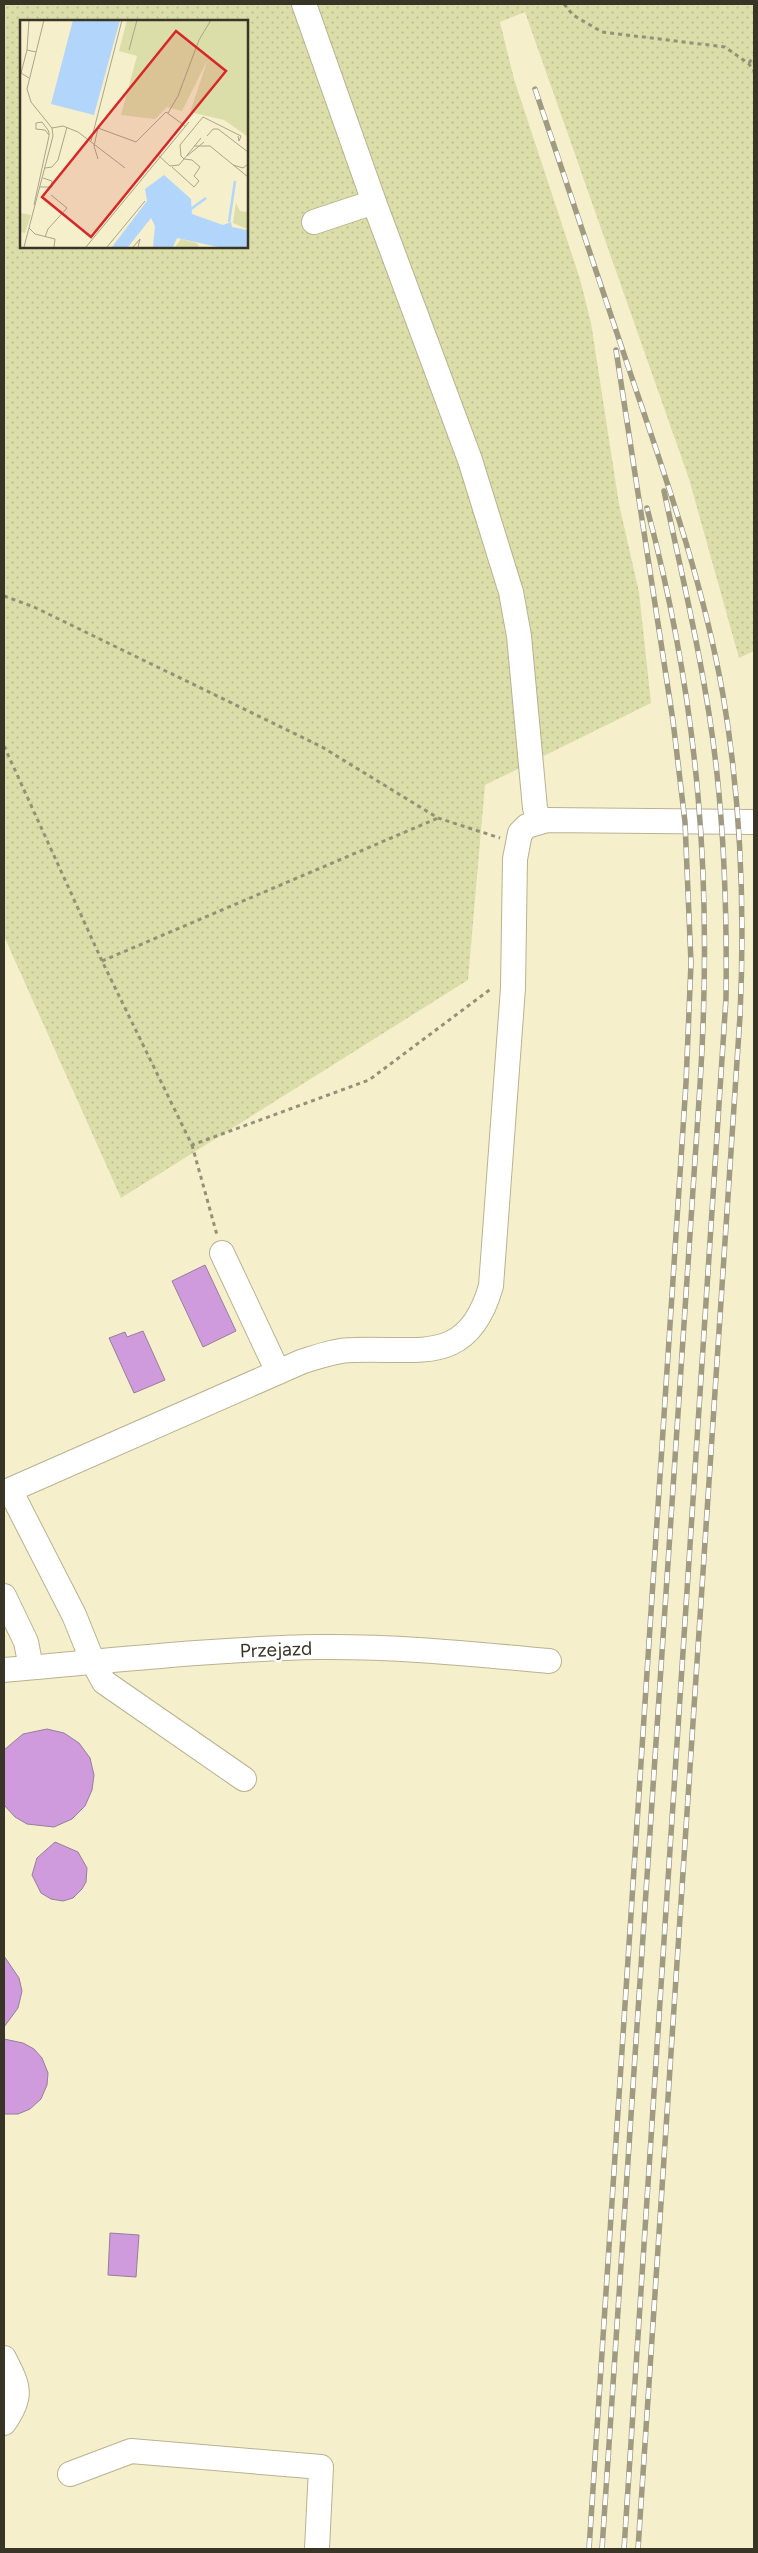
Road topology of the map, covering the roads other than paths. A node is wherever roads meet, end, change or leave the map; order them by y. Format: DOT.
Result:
graph roads {
  1 [pos="304,4"];
  2 [pos="374,202"];
  3 [pos="314,222"];
  4 [pos="539,821"];
  5 [pos="754,822"];
  6 [pos="222,1253"];
  7 [pos="278,1372"];
  8 [pos="4,1596"];
  9 [pos="549,1661"];
  10 [pos="93,1662"];
  11 [pos="31,1667"];
  12 [pos="4,1670"];
  13 [pos="244,1779"];
  14 [pos="4,2358"];
  15 [pos="4,2423"];
  16 [pos="70,2474"];
  17 [pos="317,2549"];
  1 -- 2 [label="lane"];
  2 -- 3 [label="lane"];
  2 -- 4 [label="lane"];
  4 -- 5 [label="lane"];
  4 -- 7 [label="lane"];
  6 -- 7 [label="lane"];
  7 -- 10 [label="lane"];
  8 -- 11 [label="lane"];
  9 -- 10 [label="lane, Przejazd"];
  10 -- 11 [label="lane, Przejazd"];
  10 -- 13 [label="lane"];
  11 -- 12 [label="lane, Przejazd"];
  14 -- 15 [label="lane"];
  16 -- 17 [label="lane"];
}
